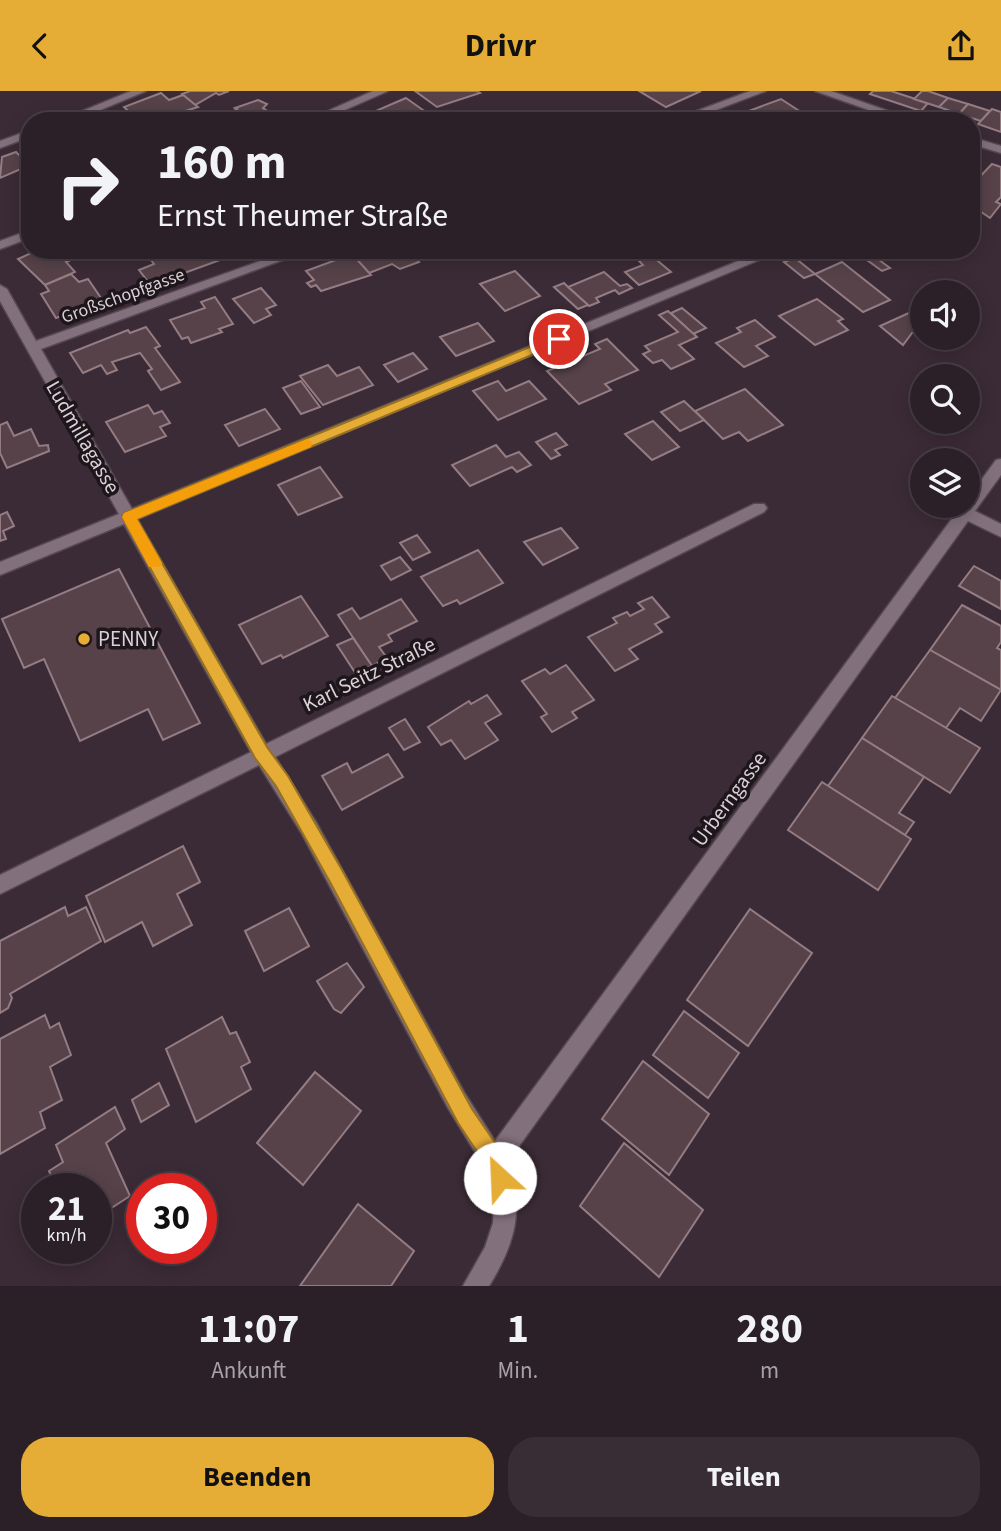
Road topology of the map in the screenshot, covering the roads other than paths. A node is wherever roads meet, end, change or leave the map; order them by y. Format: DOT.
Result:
graph roads {
  1 [pos="141,91"];
  2 [pos="383,91"];
  3 [pos="761,91"];
  4 [pos="820,91"];
  5 [pos="86,112"];
  6 [pos="332,112"];
  7 [pos="701,112"];
  8 [pos="884,112"];
  9 [pos="21,137"];
  10 [pos="0,145"];
  11 [pos="980,146"];
  12 [pos="1001,150"];
  13 [pos="21,237"];
  14 [pos="0,245"];
  15 [pos="279,259"];
  16 [pos="755,259"];
  17 [pos="0,289"];
  18 [pos="32,347"];
  19 [pos="1001,464"];
  20 [pos="980,493"];
  21 [pos="759,507"];
  22 [pos="129,517"];
  23 [pos="961,518"];
  24 [pos="975,518"];
  25 [pos="1001,531"];
  26 [pos="0,569"];
  27 [pos="261,753"];
  28 [pos="0,885"];
  29 [pos="495,1160"];
  30 [pos="475,1286"];
  1 -- 5 [label="street"];
  2 -- 6 [label="street"];
  3 -- 7 [label="street"];
  4 -- 8 [label="street"];
  9 -- 10 [label="street"];
  11 -- 12 [label="street"];
  13 -- 14 [label="street"];
  15 -- 18 [label="street, Großschopfgasse"];
  16 -- 22 [label="street"];
  17 -- 18 [label="street, Ludmillagasse"];
  18 -- 22 [label="street, Ludmillagasse"];
  19 -- 20 [label="street, Urberngasse"];
  21 -- 27 [label="street, Karl Seitz Straße"];
  22 -- 26 [label="street"];
  22 -- 27 [label="street, Ludmillagasse"];
  23 -- 29 [label="street, Urberngasse"];
  24 -- 25 [label="street"];
  27 -- 28 [label="street, Karl Seitz Straße"];
  27 -- 29 [label="street, Ludmillagasse"];
  29 -- 30 [label="street, Ludmillagasse"];
}
